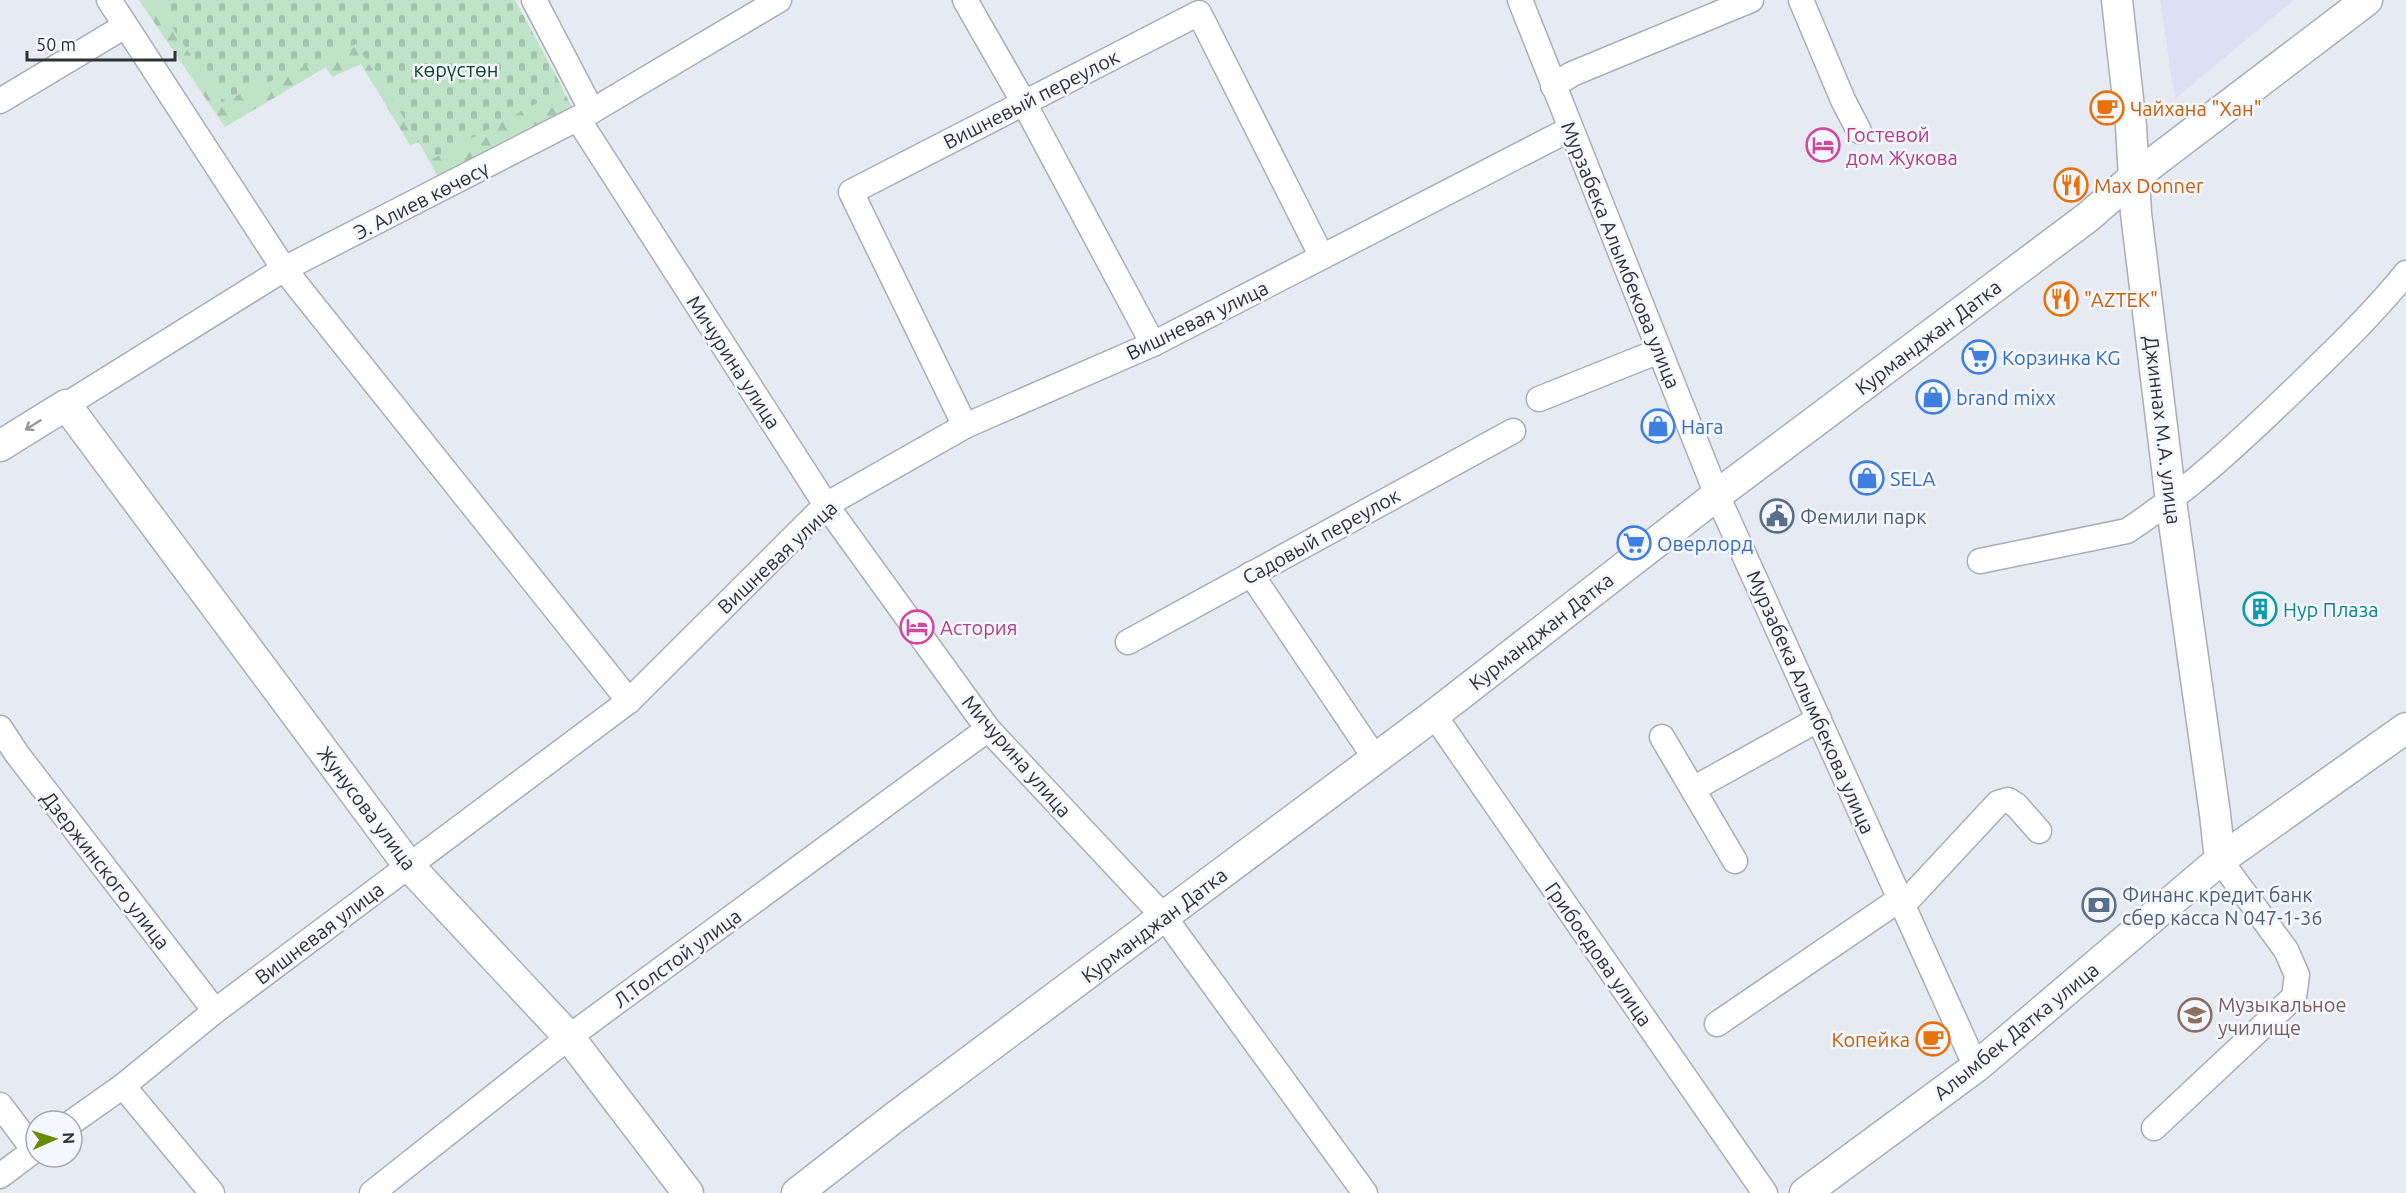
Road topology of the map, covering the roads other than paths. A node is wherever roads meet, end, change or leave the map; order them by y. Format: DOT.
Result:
graph roads {
  1 [pos="109,0"];
  2 [pos="534,0"];
  3 [pos="778,0"];
  4 [pos="964,0"];
  5 [pos="1520,0"];
  6 [pos="1751,0"];
  7 [pos="1801,0"];
  8 [pos="2117,0"];
  9 [pos="2367,0"];
  10 [pos="125,26"];
  11 [pos="1553,86"];
  12 [pos="0,101"];
  13 [pos="1024,103"];
  14 [pos="585,115"];
  15 [pos="1570,129"];
  16 [pos="1859,130"];
  17 [pos="2133,178"];
  18 [pos="1322,257"];
  19 [pos="284,269"];
  20 [pos="2406,273"];
  21 [pos="1153,344"];
  22 [pos="1659,351"];
  23 [pos="1539,399"];
  24 [pos="66,405"];
  25 [pos="965,426"];
  26 [pos="1514,431"];
  27 [pos="0,446"];
  28 [pos="1717,495"];
  29 [pos="2171,501"];
  30 [pos="826,505"];
  31 [pos="1980,561"];
  32 [pos="1251,574"];
  33 [pos="1128,642"];
  34 [pos="629,701"];
  35 [pos="1434,715"];
  36 [pos="1818,719"];
  37 [pos="0,728"];
  38 [pos="2406,728"];
  39 [pos="988,729"];
  40 [pos="1662,737"];
  41 [pos="1375,758"];
  42 [pos="1693,789"];
  43 [pos="2039,831"];
  44 [pos="2220,860"];
  45 [pos="1735,861"];
  46 [pos="409,866"];
  47 [pos="1902,902"];
  48 [pos="1165,918"];
  49 [pos="215,1011"];
  50 [pos="1717,1024"];
  51 [pos="569,1037"];
  52 [pos="1976,1067"];
  53 [pos="123,1086"];
  54 [pos="0,1104"];
  55 [pos="84,1114"];
  56 [pos="2154,1128"];
  57 [pos="24,1135"];
  58 [pos="24,1157"];
  59 [pos="0,1176"];
  60 [pos="212,1193"];
  61 [pos="372,1193"];
  62 [pos="688,1193"];
  63 [pos="797,1193"];
  64 [pos="1365,1193"];
  65 [pos="1765,1193"];
  66 [pos="1805,1193"];
  1 -- 10 [label="street"];
  2 -- 14 [label="street, Мичурина улица"];
  3 -- 14 [label="street, Э. Алиев көчөсү"];
  4 -- 13 [label="street"];
  5 -- 11 [label="street, Мурзабека Алымбекова улица"];
  6 -- 11 [label="street"];
  7 -- 16 [label="street"];
  8 -- 17 [label="main road, Джиннах М.А. улица"];
  9 -- 17 [label="main road, Курманджан Датка"];
  10 -- 12 [label="street"];
  10 -- 19 [label="street"];
  11 -- 15 [label="street, Мурзабека Алымбекова улица"];
  13 -- 18 [label="street, Вишневый переулок"];
  13 -- 21 [label="street"];
  13 -- 25 [label="street, Вишневый переулок"];
  14 -- 19 [label="street, Э. Алиев көчөсү"];
  14 -- 30 [label="street, Мичурина улица"];
  15 -- 18 [label="street, Вишневая улица"];
  15 -- 22 [label="street, Мурзабека Алымбекова улица"];
  17 -- 28 [label="main road, Курманджан Датка"];
  17 -- 29 [label="main road, Джиннах М.А. улица"];
  18 -- 21 [label="street, Вишневая улица"];
  19 -- 24 [label="street, Э. Алиев көчөсү"];
  19 -- 34 [label="street"];
  20 -- 29 [label="street"];
  21 -- 25 [label="street, Вишневая улица"];
  22 -- 23 [label="street"];
  22 -- 28 [label="street, Мурзабека Алымбекова улица"];
  24 -- 27 [label="main road, one-way"];
  24 -- 46 [label="main road, Жунусова улица"];
  25 -- 30 [label="street, Вишневая улица"];
  26 -- 32 [label="street, Садовый переулок"];
  28 -- 35 [label="main road, Курманджан Датка"];
  28 -- 36 [label="street, Мурзабека Алымбекова улица"];
  29 -- 31 [label="street"];
  29 -- 44 [label="main road, Джиннах М.А. улица"];
  30 -- 34 [label="street, Вишневая улица"];
  30 -- 39 [label="street, Мичурина улица"];
  32 -- 33 [label="street, Садовый переулок"];
  32 -- 41 [label="street"];
  34 -- 46 [label="street, Вишневая улица"];
  35 -- 41 [label="main road, Курманджан Датка"];
  35 -- 65 [label="street, Грибоедова улица"];
  36 -- 42 [label="street"];
  36 -- 47 [label="street, Мурзабека Алымбекова улица"];
  37 -- 49 [label="street, Дзержинского улица"];
  38 -- 44 [label="main road, Алымбек Датка улица"];
  39 -- 48 [label="street, Мичурина улица"];
  39 -- 51 [label="street, Л.Толстой улица"];
  40 -- 42 [label="street"];
  41 -- 48 [label="main road, Курманджан Датка"];
  42 -- 45 [label="street"];
  43 -- 47 [label="street"];
  44 -- 52 [label="main road, Алымбек Датка улица"];
  44 -- 56 [label="street"];
  46 -- 49 [label="street, Вишневая улица"];
  46 -- 51 [label="main road, Жунусова улица"];
  47 -- 50 [label="street"];
  47 -- 52 [label="street, Мурзабека Алымбекова улица"];
  48 -- 63 [label="main road, Курманджан Датка"];
  48 -- 64 [label="street, Мичурина улица"];
  49 -- 53 [label="street, Вишневая улица"];
  51 -- 61 [label="street, Л.Толстой улица"];
  51 -- 62 [label="main road, Жунусова улица"];
  52 -- 66 [label="main road, Алымбек Датка улица"];
  53 -- 55 [label="street, Вишневая улица"];
  53 -- 60 [label="street"];
  54 -- 57 [label="street"];
  58 -- 59 [label="street"];
}
